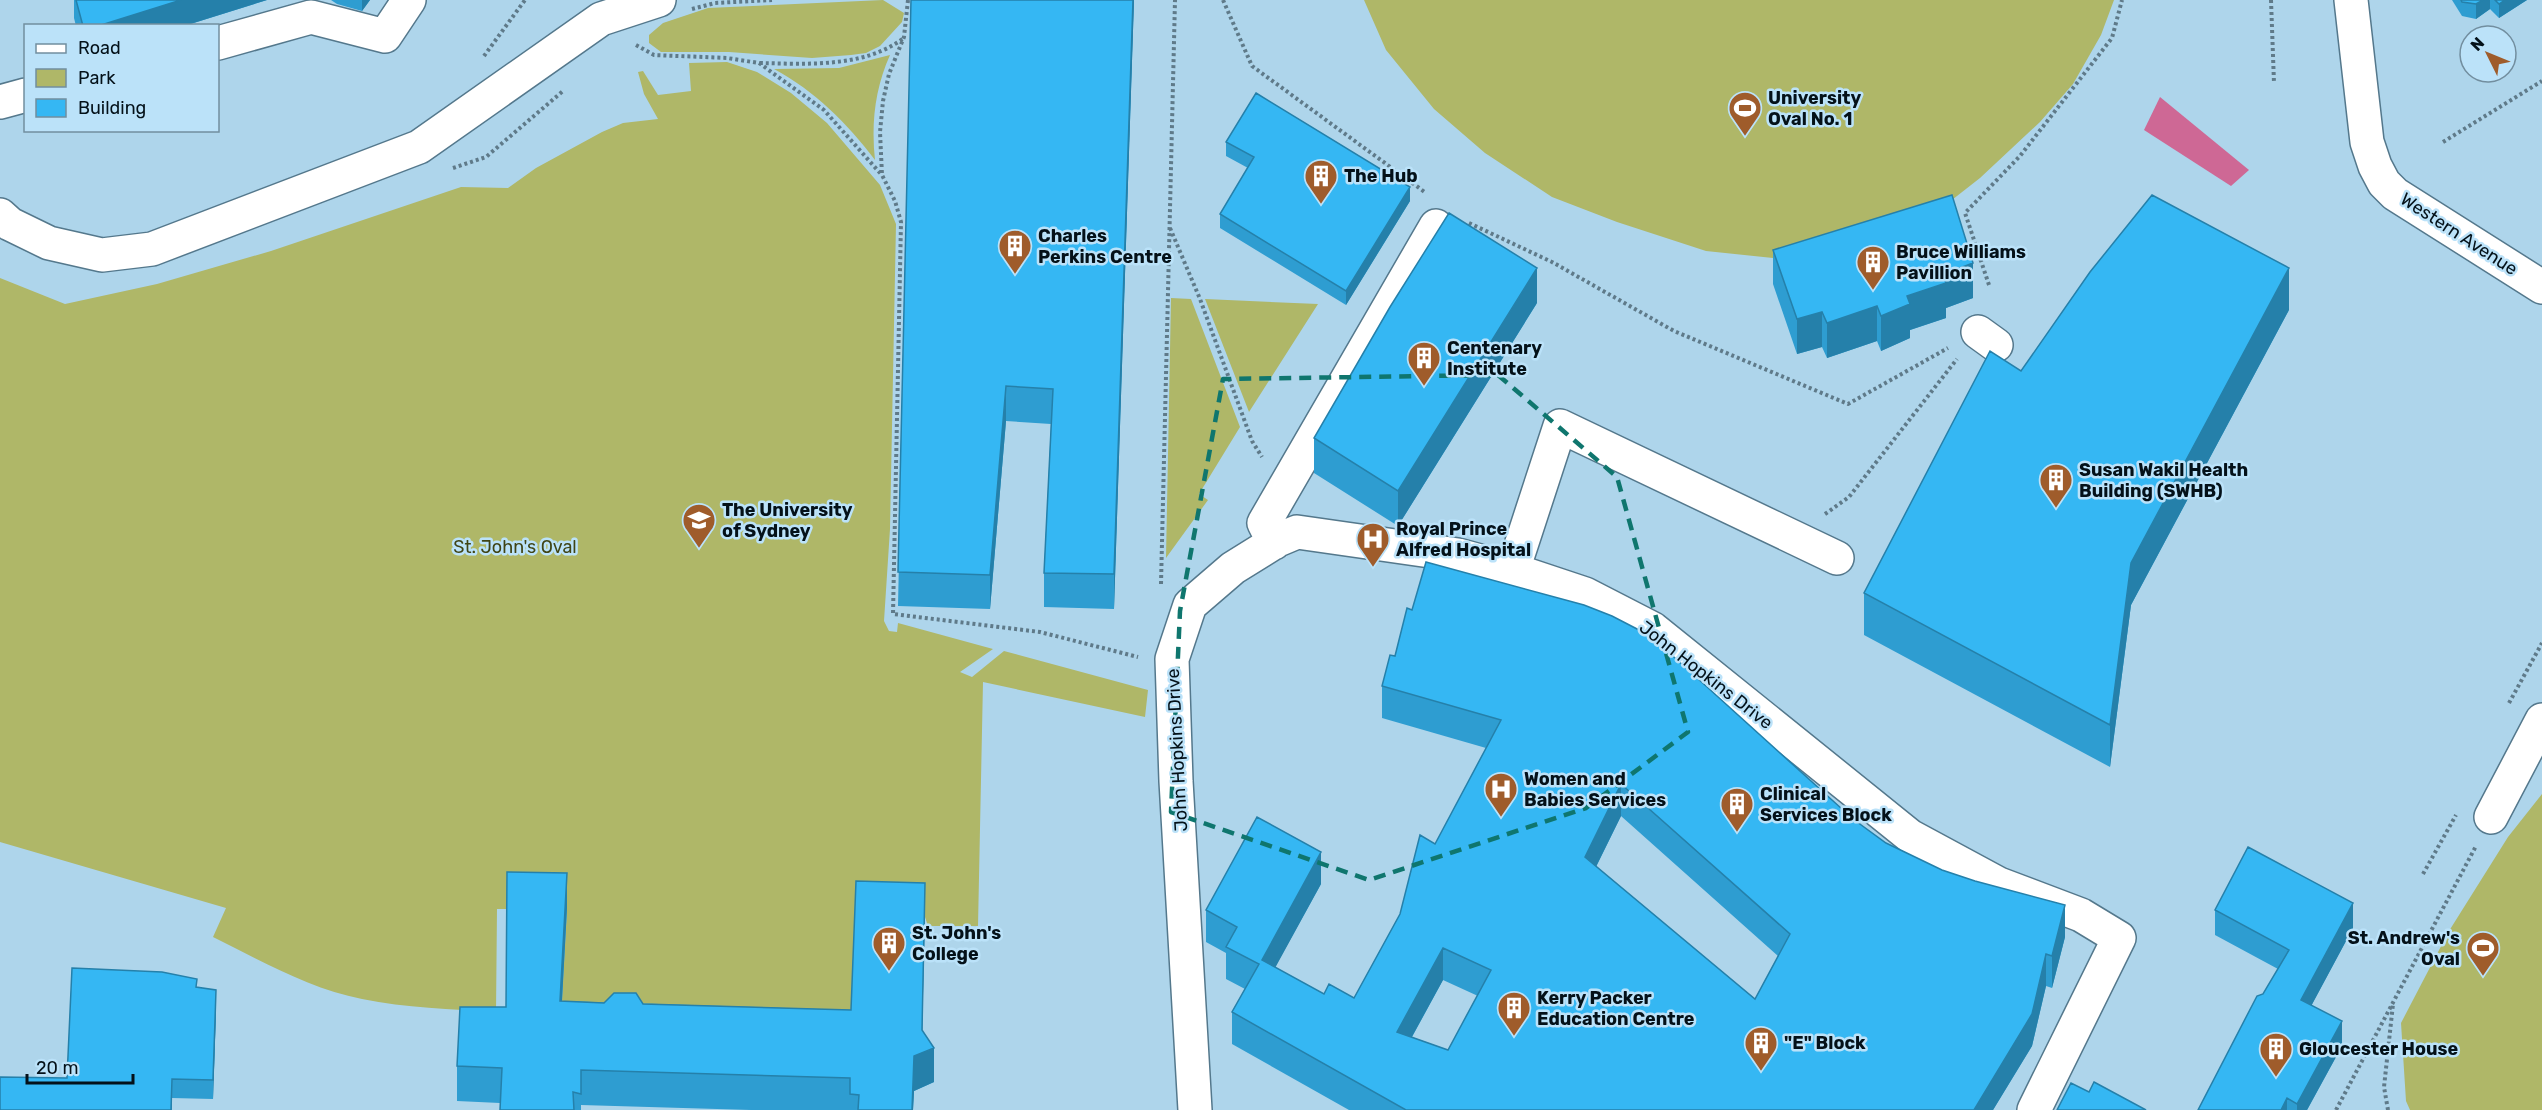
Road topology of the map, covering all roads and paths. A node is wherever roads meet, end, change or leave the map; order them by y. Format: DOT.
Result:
graph roads {
  1 [pos="409,0"];
  2 [pos="659,0"];
  3 [pos="908,0"];
  4 [pos="1175,0"];
  5 [pos="1223,0"];
  6 [pos="2122,0"];
  7 [pos="2271,0"];
  8 [pos="2351,0"];
  9 [pos="904,37"];
  10 [pos="628,42"];
  11 [pos="219,43"];
  12 [pos="759,63"];
  13 [pos="2542,81"];
  14 [pos="2274,83"];
  15 [pos="24,96"];
  16 [pos="0,102"];
  17 [pos="2443,142"];
  18 [pos="882,175"];
  19 [pos="0,215"];
  20 [pos="1444,215"];
  21 [pos="1168,224"];
  22 [pos="1989,285"];
  23 [pos="2542,287"];
  24 [pos="1266,462"];
  25 [pos="1793,535"];
  26 [pos="1274,543"];
  27 [pos="1837,558"];
  28 [pos="1514,570"];
  29 [pos="1161,582"];
  30 [pos="1149,660"];
  31 [pos="2542,720"];
  32 [pos="2491,818"];
  33 [pos="2393,1001"];
  34 [pos="1202,1106"];
  35 [pos="2034,1110"];
  36 [pos="2336,1110"];
  37 [pos="2388,1110"];
  1 -- 11 [label="lane"];
  2 -- 19 [label="lane"];
  3 -- 9 [label="path"];
  4 -- 21 [label="path"];
  5 -- 20 [label="path"];
  6 -- 22 [label="path"];
  7 -- 14 [label="path"];
  8 -- 23 [label="lane, Western Avenue"];
  9 -- 12 [label="path"];
  9 -- 18 [label="path"];
  10 -- 12 [label="path"];
  12 -- 18 [label="path"];
  13 -- 17 [label="path"];
  15 -- 16 [label="lane"];
  18 -- 30 [label="path"];
  20 -- 25 [label="path"];
  20 -- 26 [label="lane"];
  21 -- 24 [label="path"];
  21 -- 29 [label="path"];
  25 -- 27 [label="lane"];
  25 -- 28 [label="lane"];
  26 -- 28 [label="lane, John Hopkins Drive"];
  26 -- 34 [label="lane, John Hopkins Drive"];
  28 -- 35 [label="lane, John Hopkins Drive"];
  31 -- 32 [label="lane"];
  32 -- 33 [label="path"];
  33 -- 36 [label="path"];
  33 -- 37 [label="path"];
}
